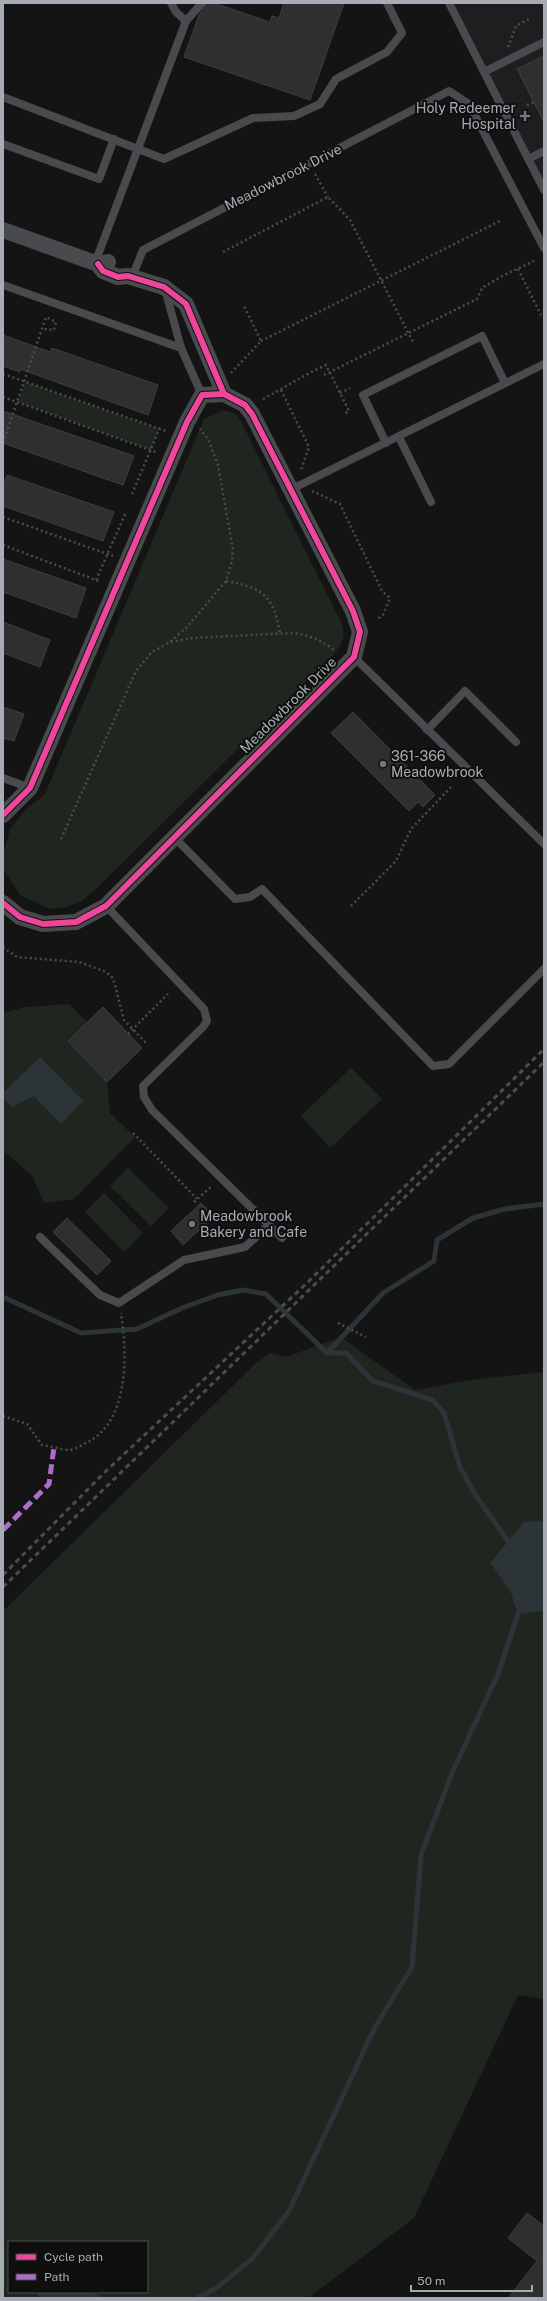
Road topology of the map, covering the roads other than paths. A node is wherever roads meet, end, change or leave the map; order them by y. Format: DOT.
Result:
graph roads {
  1 [pos="171,3"];
  2 [pos="202,3"];
  3 [pos="387,3"];
  4 [pos="449,3"];
  5 [pos="186,21"];
  6 [pos="544,42"];
  7 [pos="484,72"];
  8 [pos="3,97"];
  9 [pos="114,139"];
  10 [pos="3,144"];
  11 [pos="139,149"];
  12 [pos="544,151"];
  13 [pos="528,159"];
  14 [pos="544,190"];
  15 [pos="3,230"];
  16 [pos="544,248"];
  17 [pos="97,263"];
  18 [pos="130,277"];
  19 [pos="3,285"];
  20 [pos="164,287"];
  21 [pos="181,348"];
  22 [pos="544,364"];
  23 [pos="505,383"];
  24 [pos="222,390"];
  25 [pos="202,395"];
  26 [pos="399,437"];
  27 [pos="386,443"];
  28 [pos="290,490"];
  29 [pos="431,502"];
  30 [pos="354,657"];
  31 [pos="427,730"];
  32 [pos="516,742"];
  33 [pos="3,778"];
  34 [pos="30,788"];
  35 [pos="3,815"];
  36 [pos="174,837"];
  37 [pos="544,844"];
  38 [pos="3,903"];
  39 [pos="106,906"];
  40 [pos="544,969"];
  41 [pos="269,1225"];
  42 [pos="40,1237"];
  43 [pos="282,1238"];
  1 -- 5 [label="lane"];
  2 -- 5 [label="lane"];
  3 -- 11 [label="lane"];
  4 -- 7 [label="lane"];
  5 -- 11 [label="lane"];
  6 -- 7 [label="lane"];
  7 -- 13 [label="lane"];
  8 -- 9 [label="lane"];
  9 -- 10 [label="lane"];
  9 -- 11 [label="lane"];
  11 -- 17 [label="lane"];
  12 -- 13 [label="lane"];
  13 -- 14 [label="lane"];
  15 -- 17 [label="street"];
  16 -- 18 [label="lane, Meadowbrook Drive"];
  17 -- 18 [label="street"];
  18 -- 20 [label="street"];
  19 -- 21 [label="lane"];
  20 -- 21 [label="lane"];
  20 -- 24 [label="street"];
  21 -- 25 [label="lane"];
  22 -- 23 [label="lane"];
  23 -- 26 [label="lane"];
  23 -- 27 [label="lane"];
  24 -- 25 [label="street, Meadowbrook Drive"];
  24 -- 28 [label="street, Meadowbrook Drive"];
  25 -- 34 [label="street"];
  26 -- 27 [label="lane"];
  26 -- 29 [label="lane"];
  27 -- 28 [label="lane"];
  28 -- 30 [label="street, Meadowbrook Drive"];
  30 -- 31 [label="lane, Meadowbrook Drive"];
  30 -- 36 [label="street, Meadowbrook Drive"];
  31 -- 32 [label="lane"];
  31 -- 37 [label="lane, Meadowbrook Drive"];
  33 -- 34 [label="lane"];
  34 -- 35 [label="street"];
  36 -- 39 [label="street, Meadowbrook Drive"];
  36 -- 40 [label="lane"];
  38 -- 39 [label="street, Meadowbrook Drive"];
  39 -- 41 [label="lane"];
  41 -- 42 [label="lane"];
  41 -- 43 [label="lane"];
}
